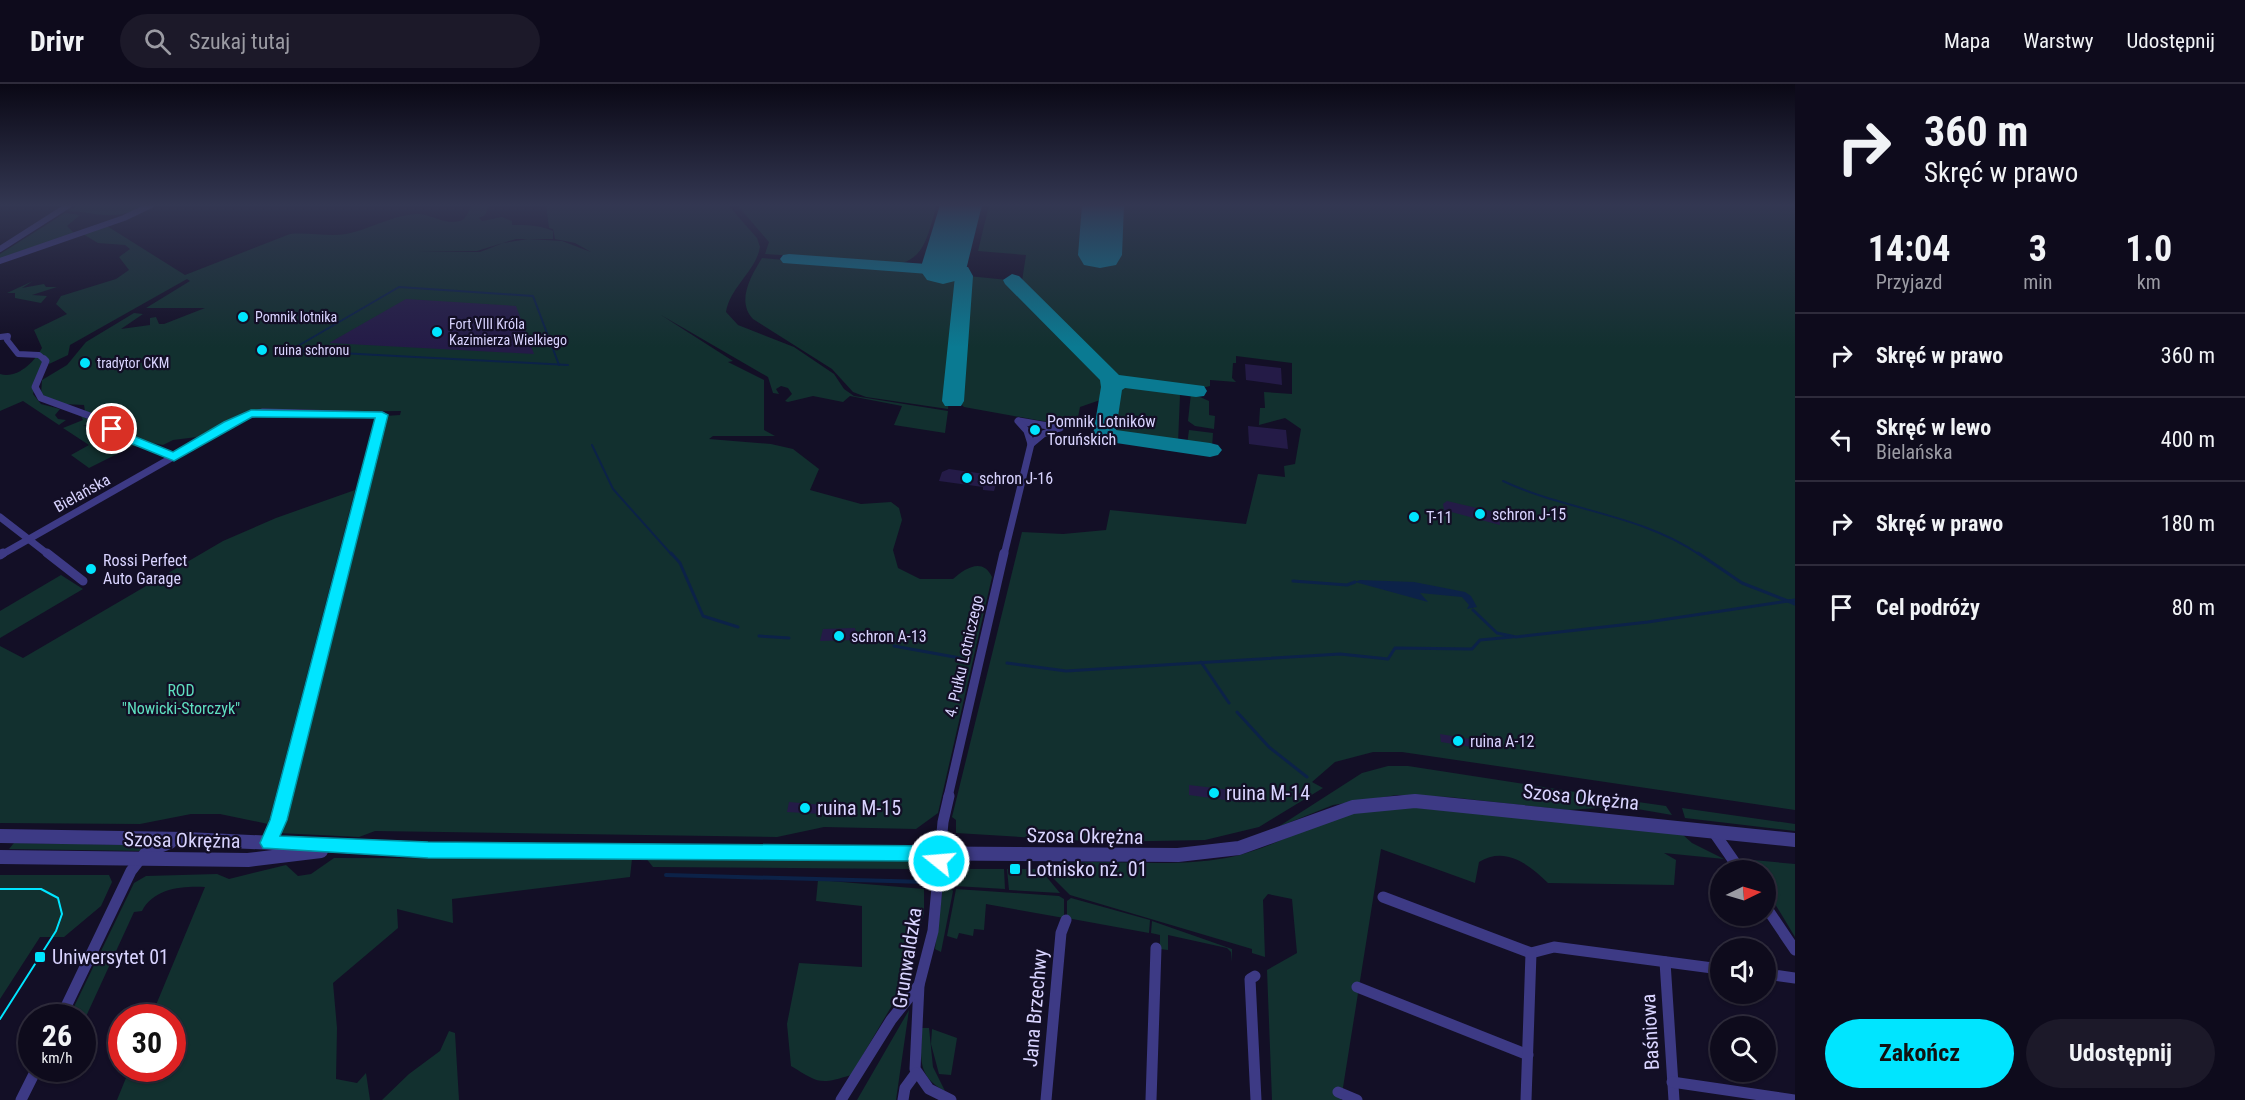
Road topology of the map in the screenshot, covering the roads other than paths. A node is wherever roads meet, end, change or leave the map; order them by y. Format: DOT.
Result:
graph roads {
  1 [pos="25,252"];
  2 [pos="0,261"];
  3 [pos="0,337"];
  4 [pos="1032,444"];
  5 [pos="174,457"];
  6 [pos="0,517"];
  7 [pos="28,540"];
  8 [pos="0,555"];
  9 [pos="83,581"];
  10 [pos="1712,830"];
  11 [pos="0,836"];
  12 [pos="186,839"];
  13 [pos="1795,840"];
  14 [pos="269,843"];
  15 [pos="363,848"];
  16 [pos="939,854"];
  17 [pos="0,857"];
  18 [pos="139,858"];
  19 [pos="1733,860"];
  20 [pos="1383,897"];
  21 [pos="1066,920"];
  22 [pos="1776,922"];
  23 [pos="1156,948"];
  24 [pos="1795,950"];
  25 [pos="1531,953"];
  26 [pos="1665,962"];
  27 [pos="1710,968"];
  28 [pos="1255,976"];
  29 [pos="1776,976"];
  30 [pos="1795,978"];
  31 [pos="919,985"];
  32 [pos="1357,987"];
  33 [pos="67,1004"];
  34 [pos="1528,1055"];
  35 [pos="916,1073"];
  36 [pos="30,1082"];
  37 [pos="1672,1082"];
  38 [pos="1338,1092"];
  39 [pos="21,1100"];
  40 [pos="841,1100"];
  41 [pos="903,1100"];
  42 [pos="951,1100"];
  43 [pos="1046,1100"];
  44 [pos="1151,1100"];
  45 [pos="1256,1100"];
  46 [pos="1357,1100"];
  47 [pos="1526,1100"];
  48 [pos="1674,1100"];
  49 [pos="1794,1100"];
  1 -- 2 [label="street"];
  3 -- 5 [label="street"];
  4 -- 4 [label="street"];
  4 -- 16 [label="street, 4. Pułku Lotniczego"];
  5 -- 7 [label="street, Bielańska"];
  5 -- 14 [label="street, Bielańska"];
  6 -- 7 [label="street"];
  7 -- 8 [label="street, Bielańska"];
  7 -- 9 [label="street"];
  10 -- 13 [label="street, Szosa Okrężna"];
  10 -- 16 [label="street, Szosa Okrężna"];
  10 -- 19 [label="street"];
  11 -- 12 [label="street, Szosa Okrężna"];
  12 -- 14 [label="street, Szosa Okrężna"];
  12 -- 18 [label="street"];
  14 -- 15 [label="street, Szosa Okrężna"];
  15 -- 16 [label="street, Szosa Okrężna"];
  15 -- 18 [label="street, Szosa Okrężna"];
  16 -- 31 [label="street, Grunwaldzka"];
  17 -- 18 [label="street, Szosa Okrężna"];
  18 -- 33 [label="street"];
  20 -- 25 [label="street"];
  21 -- 43 [label="street, Jana Brzechwy"];
  22 -- 24 [label="street"];
  23 -- 44 [label="street"];
  25 -- 26 [label="street"];
  25 -- 34 [label="street"];
  26 -- 27 [label="street"];
  26 -- 37 [label="street, Baśniowa"];
  28 -- 45 [label="street"];
  29 -- 30 [label="street"];
  31 -- 35 [label="street, Grunwaldzka"];
  31 -- 40 [label="street"];
  32 -- 34 [label="street"];
  34 -- 47 [label="street"];
  35 -- 41 [label="street, Grunwaldzka"];
  35 -- 42 [label="street"];
  36 -- 39 [label="street"];
  37 -- 48 [label="street, Baśniowa"];
  37 -- 49 [label="street"];
  38 -- 46 [label="street"];
}
